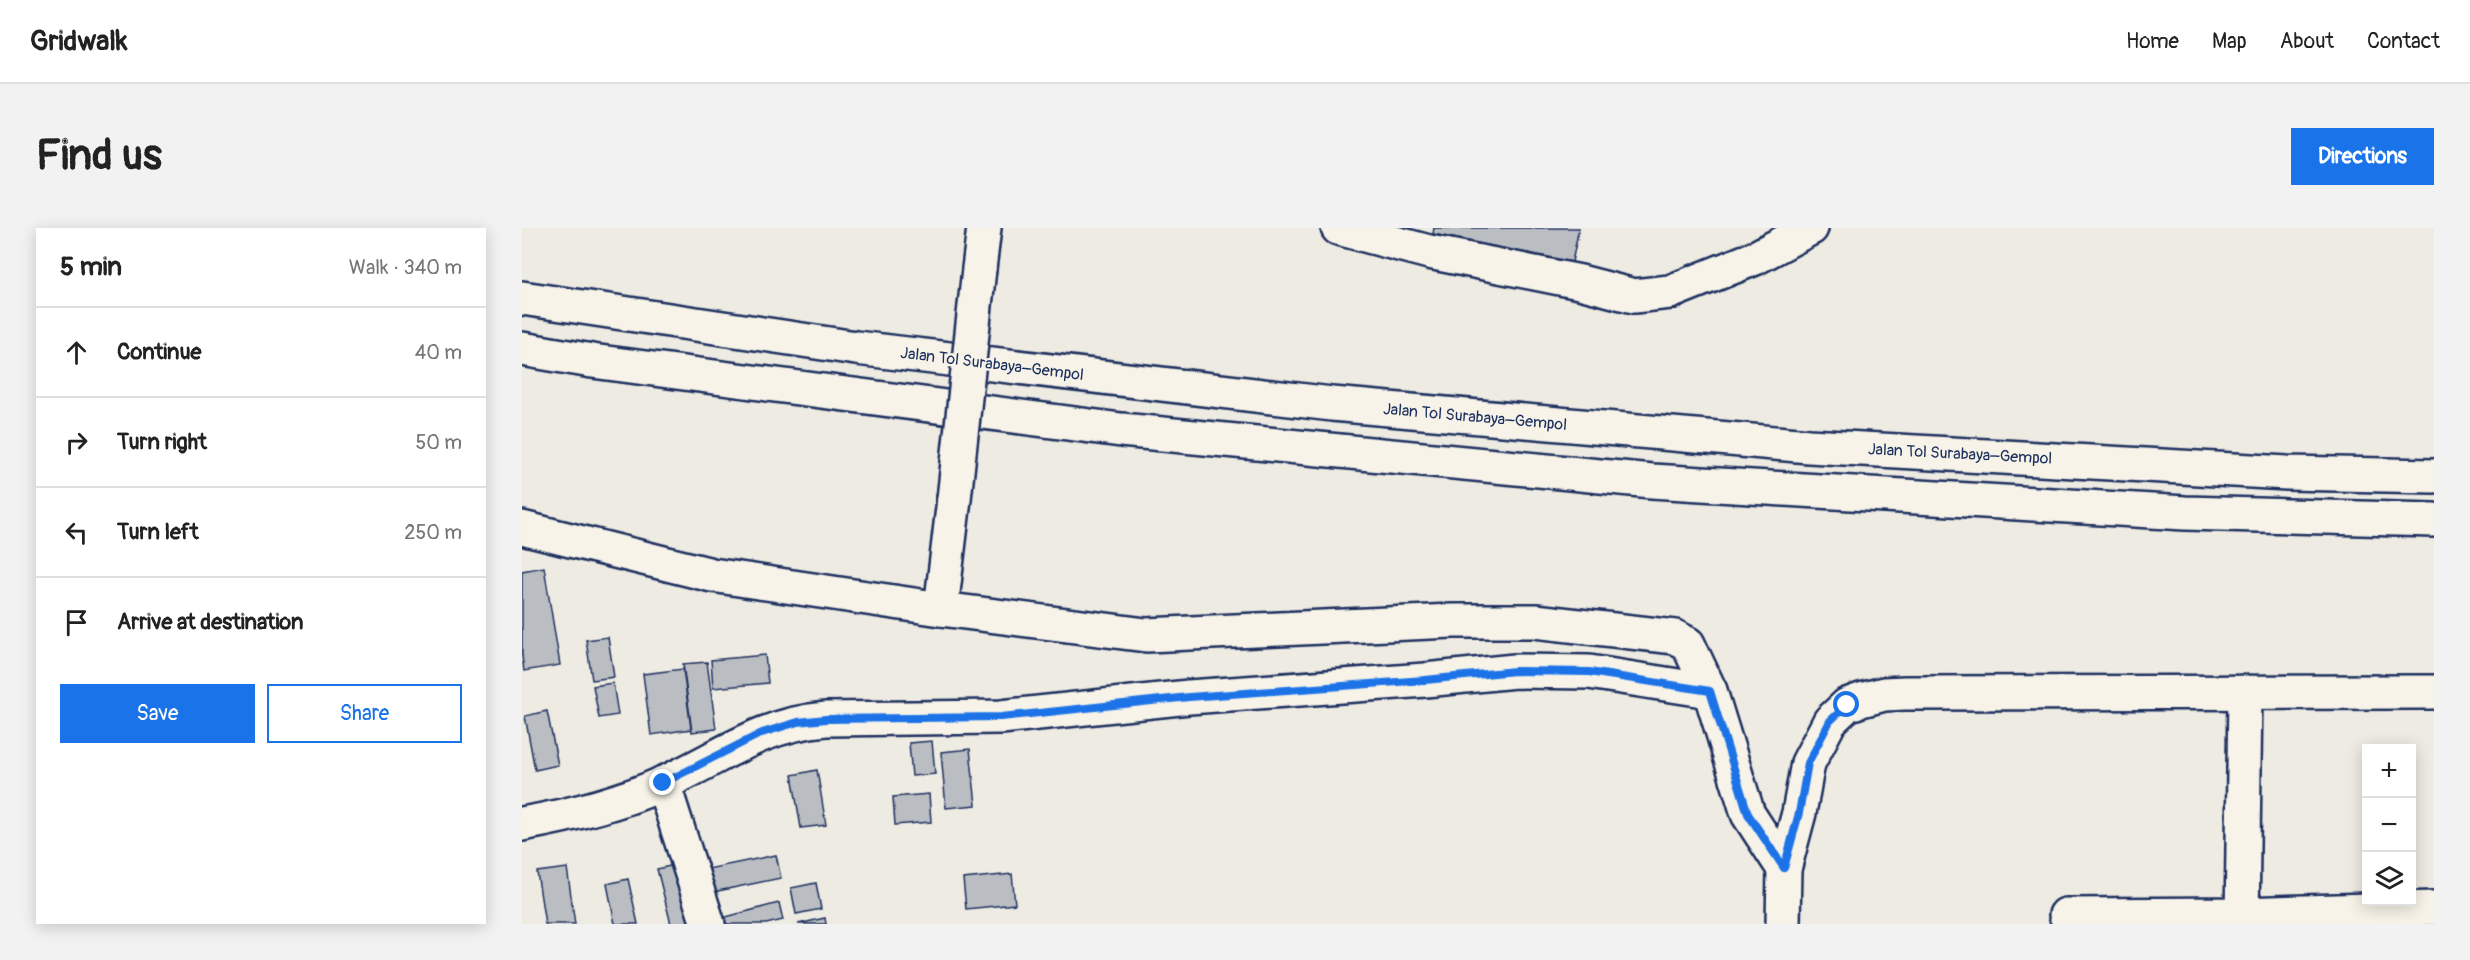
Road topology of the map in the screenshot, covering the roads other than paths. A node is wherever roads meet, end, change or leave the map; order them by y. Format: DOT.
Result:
graph roads {
  1 [pos="984,228"];
  2 [pos="1338,228"];
  3 [pos="1811,228"];
  4 [pos="522,298"];
  5 [pos="522,349"];
  6 [pos="2434,476"];
  7 [pos="2434,520"];
  8 [pos="522,528"];
  9 [pos="941,609"];
  10 [pos="1710,691"];
  11 [pos="2246,692"];
  12 [pos="2434,692"];
  13 [pos="663,783"];
  14 [pos="522,824"];
  15 [pos="1784,868"];
  16 [pos="2434,908"];
  17 [pos="2066,915"];
  18 [pos="2242,919"];
  19 [pos="708,924"];
  20 [pos="1783,924"];
  1 -- 9 [label="main road, bridge"];
  2 -- 3 [label="main road"];
  4 -- 6 [label="main road, Jalan Tol Surabaya–Gempol"];
  5 -- 7 [label="main road"];
  8 -- 9 [label="main road"];
  9 -- 10 [label="main road"];
  10 -- 13 [label="main road"];
  10 -- 15 [label="main road"];
  11 -- 12 [label="main road"];
  11 -- 15 [label="main road"];
  11 -- 18 [label="main road"];
  13 -- 14 [label="main road"];
  13 -- 19 [label="main road"];
  15 -- 20 [label="main road"];
  16 -- 18 [label="main road"];
  17 -- 18 [label="main road"];
}
